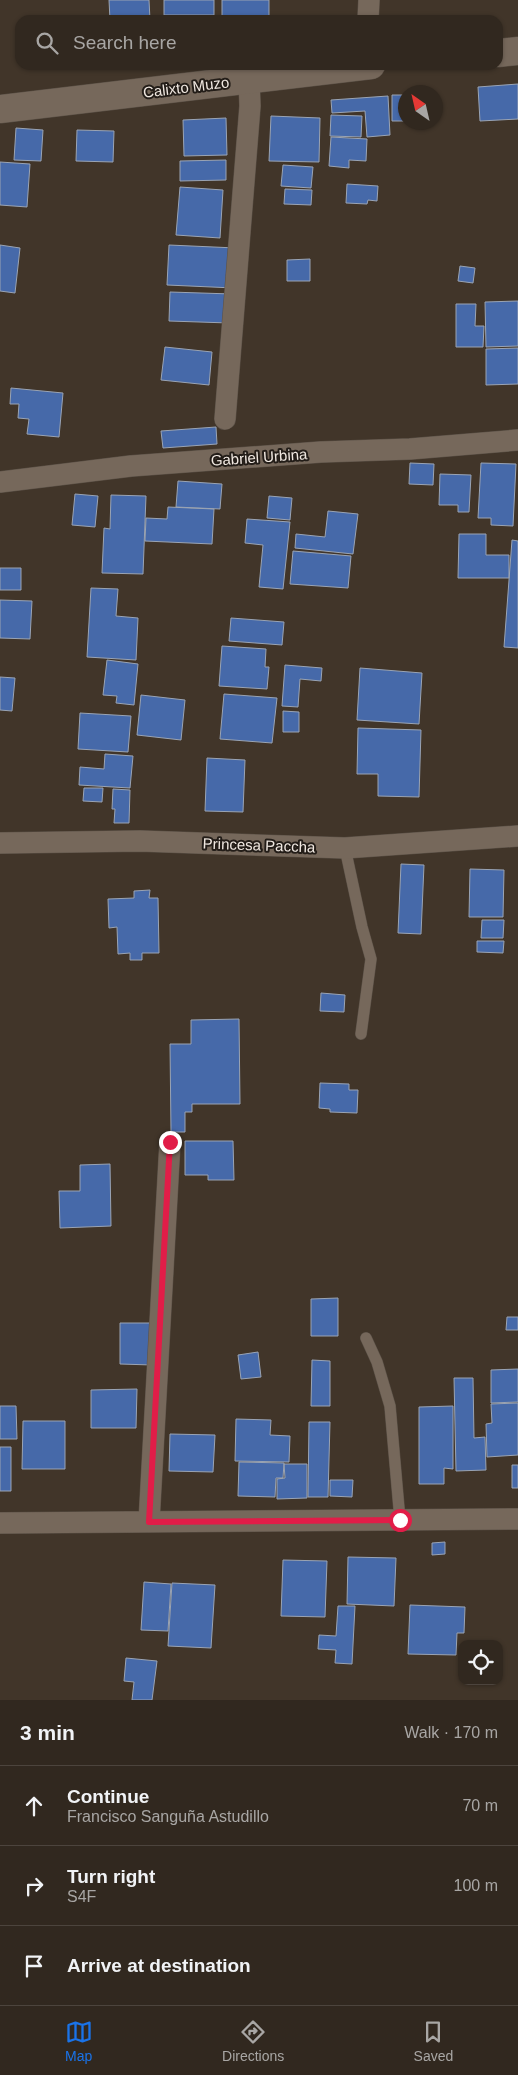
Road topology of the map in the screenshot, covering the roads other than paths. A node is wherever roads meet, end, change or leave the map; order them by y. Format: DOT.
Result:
graph roads {
  1 [pos="369,0"];
  2 [pos="368,15"];
  3 [pos="518,51"];
  4 [pos="503,52"];
  5 [pos="324,70"];
  6 [pos="249,79"];
  7 [pos="0,109"];
  8 [pos="225,419"];
  9 [pos="518,440"];
  10 [pos="0,482"];
  11 [pos="518,836"];
  12 [pos="0,843"];
  13 [pos="345,848"];
  14 [pos="360,1034"];
  15 [pos="170,1142"];
  16 [pos="366,1338"];
  17 [pos="518,1519"];
  18 [pos="400,1520"];
  19 [pos="149,1522"];
  20 [pos="0,1523"];
  1 -- 2 [label="street"];
  3 -- 4 [label="street"];
  5 -- 6 [label="street, Calixto Muzo"];
  6 -- 7 [label="street, Calixto Muzo"];
  6 -- 8 [label="street"];
  9 -- 10 [label="street, Gabriel Urbina"];
  11 -- 13 [label="street, Princesa Paccha"];
  12 -- 13 [label="street, Princesa Paccha"];
  13 -- 14 [label="lane"];
  15 -- 19 [label="street"];
  16 -- 18 [label="lane"];
  17 -- 18 [label="street"];
  18 -- 19 [label="street"];
  19 -- 20 [label="street"];
}
